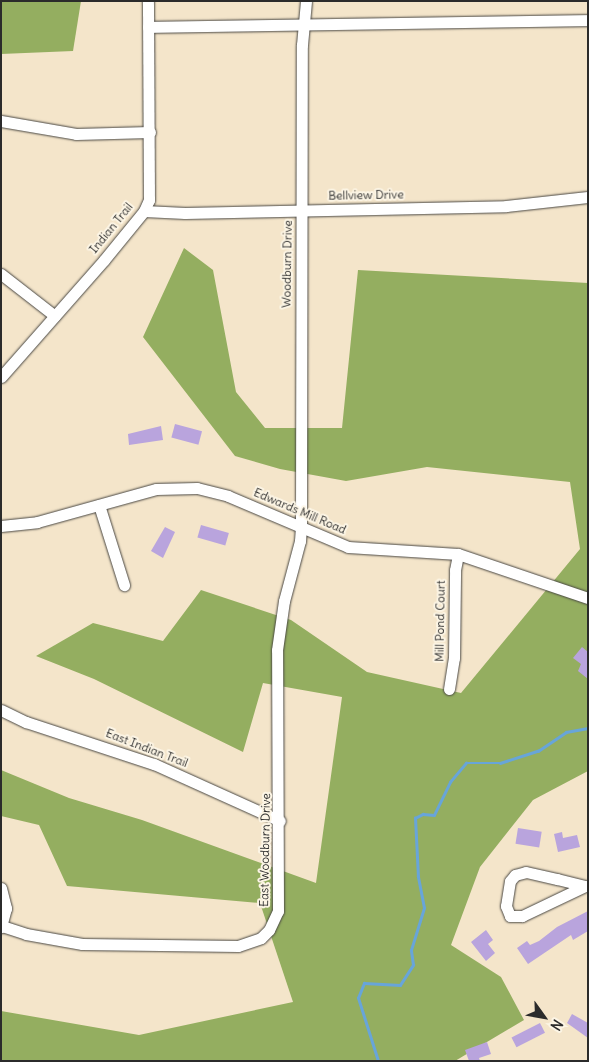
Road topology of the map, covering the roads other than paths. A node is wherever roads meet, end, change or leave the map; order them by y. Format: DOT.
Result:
graph roads {
  1 [pos="148,1"];
  2 [pos="306,1"];
  3 [pos="588,20"];
  4 [pos="305,23"];
  5 [pos="148,26"];
  6 [pos="1,121"];
  7 [pos="150,132"];
  8 [pos="588,197"];
  9 [pos="301,210"];
  10 [pos="144,211"];
  11 [pos="1,274"];
  12 [pos="55,316"];
  13 [pos="1,377"];
  14 [pos="99,505"];
  15 [pos="1,526"];
  16 [pos="301,527"];
  17 [pos="458,554"];
  18 [pos="124,585"];
  19 [pos="587,600"];
  20 [pos="449,689"];
  21 [pos="1,710"];
  22 [pos="280,821"];
  23 [pos="586,885"];
  24 [pos="1,888"];
  25 [pos="2,926"];
  1 -- 5 [label="street, Indian Trail"];
  2 -- 4 [label="street, Woodburn Drive"];
  3 -- 4 [label="street"];
  4 -- 5 [label="street"];
  4 -- 9 [label="street, Woodburn Drive"];
  5 -- 7 [label="street, Indian Trail"];
  6 -- 7 [label="street"];
  7 -- 10 [label="street, Indian Trail"];
  8 -- 9 [label="street, Bellview Drive"];
  9 -- 10 [label="street, Bellview Drive"];
  9 -- 16 [label="street, Woodburn Drive"];
  10 -- 12 [label="street, Indian Trail"];
  11 -- 12 [label="street"];
  12 -- 13 [label="street, Indian Trail"];
  14 -- 15 [label="street, Edwards Mill Road"];
  14 -- 16 [label="street, Edwards Mill Road"];
  14 -- 18 [label="street"];
  16 -- 17 [label="street, Edwards Mill Road"];
  16 -- 22 [label="street, East Woodburn Drive"];
  17 -- 19 [label="street, Edwards Mill Road"];
  17 -- 20 [label="street, Mill Pond Court"];
  21 -- 22 [label="street, East Indian Trail"];
  22 -- 25 [label="street, East Woodburn Drive"];
  23 -- 23 [label="street"];
  24 -- 25 [label="street, East Woodburn Drive"];
}
